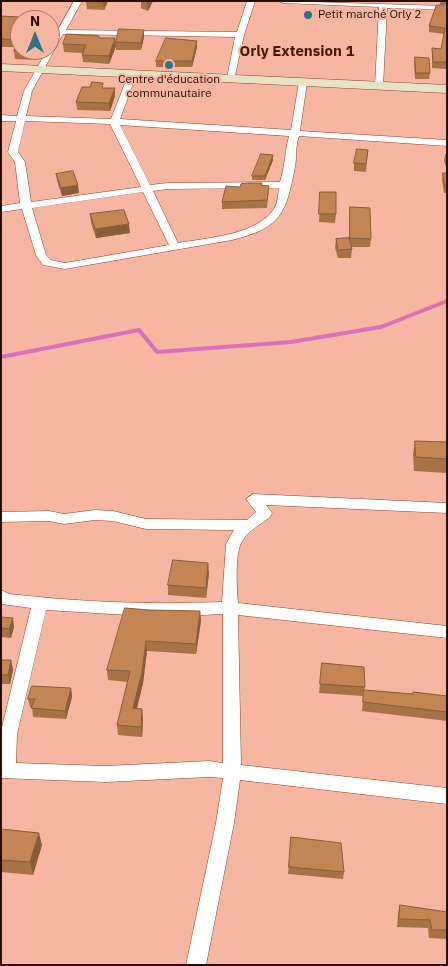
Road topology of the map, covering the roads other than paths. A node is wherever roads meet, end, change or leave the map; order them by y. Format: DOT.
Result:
graph roads {
  1 [pos="78,1"];
  2 [pos="251,1"];
  3 [pos="283,1"];
  4 [pos="340,2"];
  5 [pos="428,4"];
  6 [pos="383,5"];
  7 [pos="447,8"];
  8 [pos="60,32"];
  9 [pos="240,35"];
  10 [pos="46,60"];
  11 [pos="1,67"];
  12 [pos="41,69"];
  13 [pos="133,73"];
  14 [pos="231,78"];
  15 [pos="303,82"];
  16 [pos="379,86"];
  17 [pos="447,89"];
  18 [pos="1,118"];
  19 [pos="19,119"];
  20 [pos="114,122"];
  21 [pos="295,133"];
  22 [pos="447,143"];
  23 [pos="13,152"];
  24 [pos="1,154"];
  25 [pos="284,185"];
  26 [pos="146,189"];
  27 [pos="26,206"];
  28 [pos="1,209"];
  29 [pos="174,247"];
  30 [pos="447,508"];
  31 [pos="1,517"];
  32 [pos="250,525"];
  33 [pos="1,596"];
  34 [pos="40,604"];
  35 [pos="228,608"];
  36 [pos="447,632"];
  37 [pos="4,770"];
  38 [pos="232,773"];
  39 [pos="447,796"];
  40 [pos="196,965"];
  1 -- 8 [label="street"];
  2 -- 9 [label="street"];
  3 -- 4 [label="street"];
  4 -- 6 [label="street"];
  5 -- 6 [label="street"];
  5 -- 7 [label="street"];
  6 -- 16 [label="street"];
  8 -- 9 [label="street"];
  9 -- 14 [label="street"];
  10 -- 12 [label="street"];
  11 -- 12 [label="street"];
  12 -- 13 [label="street"];
  12 -- 19 [label="street"];
  13 -- 14 [label="street"];
  13 -- 20 [label="street"];
  14 -- 15 [label="street"];
  15 -- 16 [label="street"];
  15 -- 21 [label="street"];
  16 -- 17 [label="street"];
  18 -- 19 [label="street"];
  19 -- 20 [label="street"];
  19 -- 23 [label="street"];
  20 -- 21 [label="street"];
  20 -- 26 [label="street"];
  21 -- 22 [label="street"];
  21 -- 25 [label="street"];
  23 -- 24 [label="street"];
  23 -- 27 [label="street"];
  25 -- 26 [label="street"];
  25 -- 29 [label="street"];
  26 -- 27 [label="street"];
  26 -- 29 [label="street"];
  27 -- 28 [label="street"];
  27 -- 29 [label="street"];
  30 -- 32 [label="street"];
  31 -- 32 [label="street"];
  32 -- 35 [label="street"];
  33 -- 34 [label="street"];
  34 -- 35 [label="street"];
  34 -- 37 [label="street"];
  35 -- 36 [label="street"];
  35 -- 38 [label="street"];
  37 -- 38 [label="street"];
  38 -- 39 [label="street"];
  38 -- 40 [label="street"];
}
